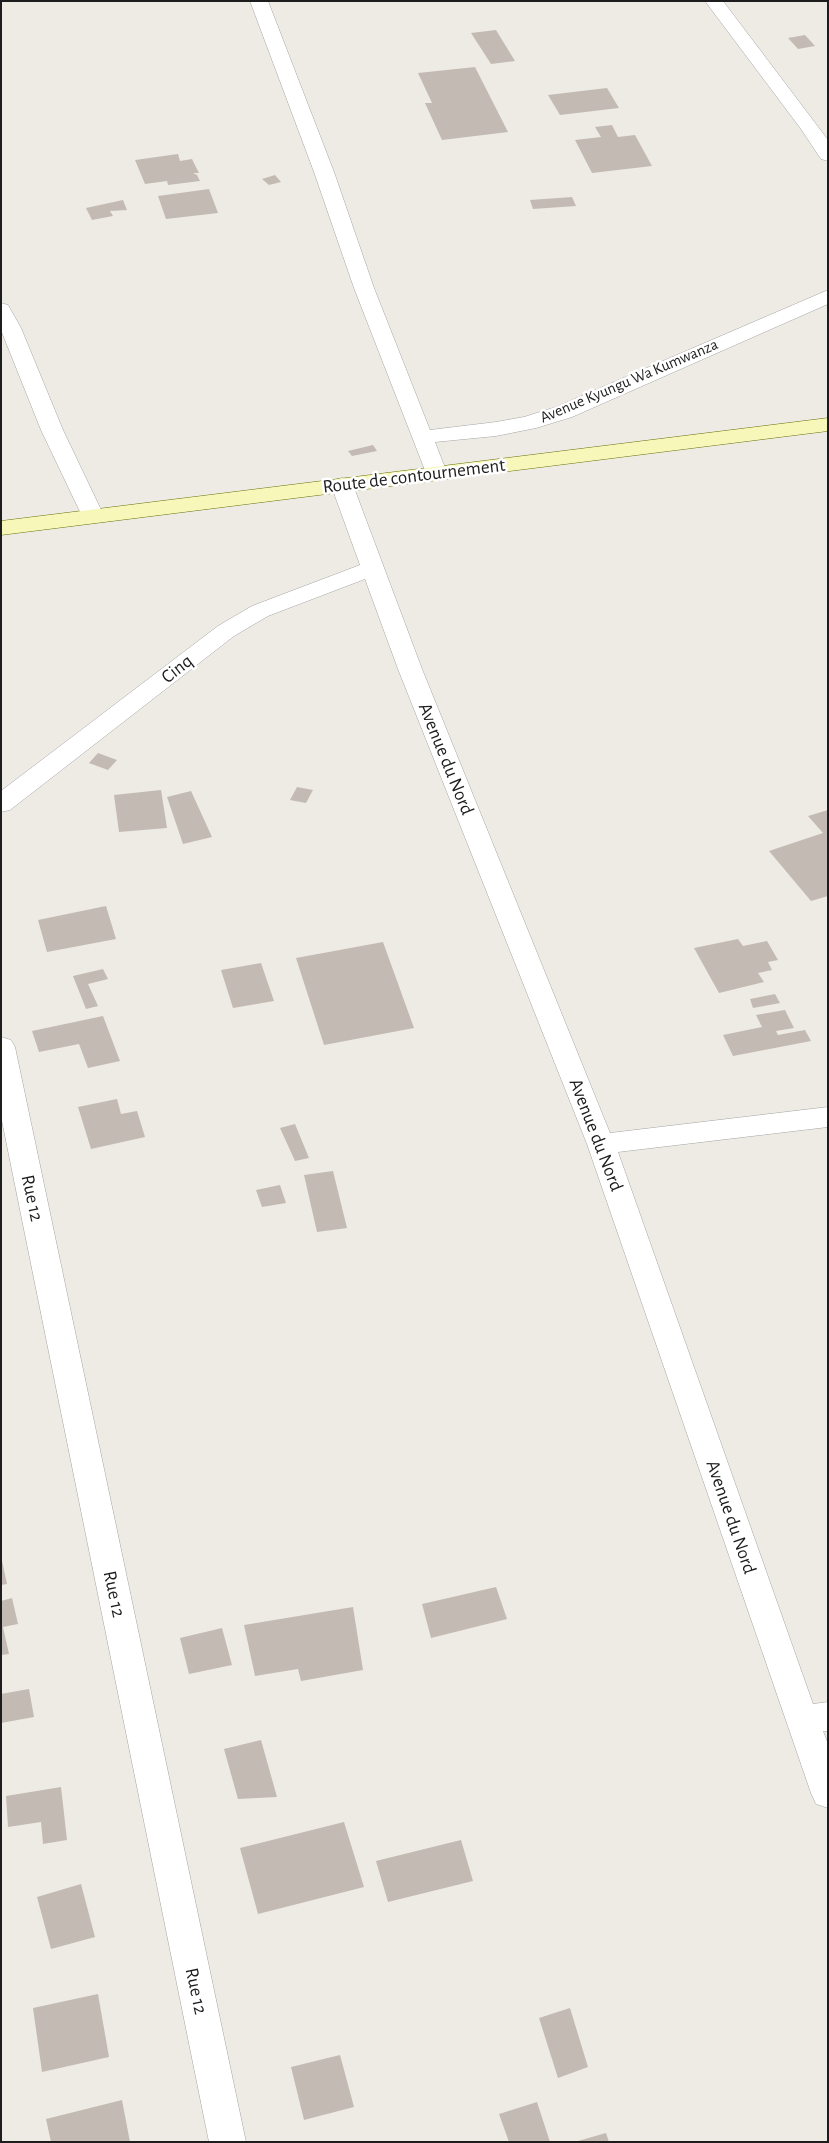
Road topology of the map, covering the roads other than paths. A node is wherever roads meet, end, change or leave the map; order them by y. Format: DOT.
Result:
graph roads {
  1 [pos="259,1"];
  2 [pos="714,1"];
  3 [pos="828,155"];
  4 [pos="828,296"];
  5 [pos="1,308"];
  6 [pos="24,360"];
  7 [pos="1,364"];
  8 [pos="828,424"];
  9 [pos="422,437"];
  10 [pos="436,473"];
  11 [pos="342,485"];
  12 [pos="93,516"];
  13 [pos="1,528"];
  14 [pos="372,568"];
  15 [pos="1,804"];
  16 [pos="1,1047"];
  17 [pos="828,1117"];
  18 [pos="601,1144"];
  19 [pos="815,1718"];
  20 [pos="828,1793"];
  21 [pos="228,2142"];
  1 -- 9 [label="street"];
  2 -- 3 [label="street"];
  4 -- 9 [label="street, Avenue Kyungu Wa Kumwanza"];
  5 -- 6 [label="street"];
  6 -- 7 [label="street"];
  6 -- 12 [label="street"];
  8 -- 10 [label="street, Route de contournement"];
  9 -- 10 [label="street"];
  10 -- 11 [label="street, Route de contournement"];
  11 -- 12 [label="street, Route de contournement"];
  11 -- 14 [label="street, Avenue du Nord"];
  12 -- 13 [label="street, Route de contournement"];
  14 -- 15 [label="street, Cinq"];
  14 -- 18 [label="street, Avenue du Nord"];
  16 -- 21 [label="street, Rue 12"];
  17 -- 18 [label="street"];
  18 -- 19 [label="street, Avenue du Nord"];
  19 -- 20 [label="street, Avenue du Nord"];
}
